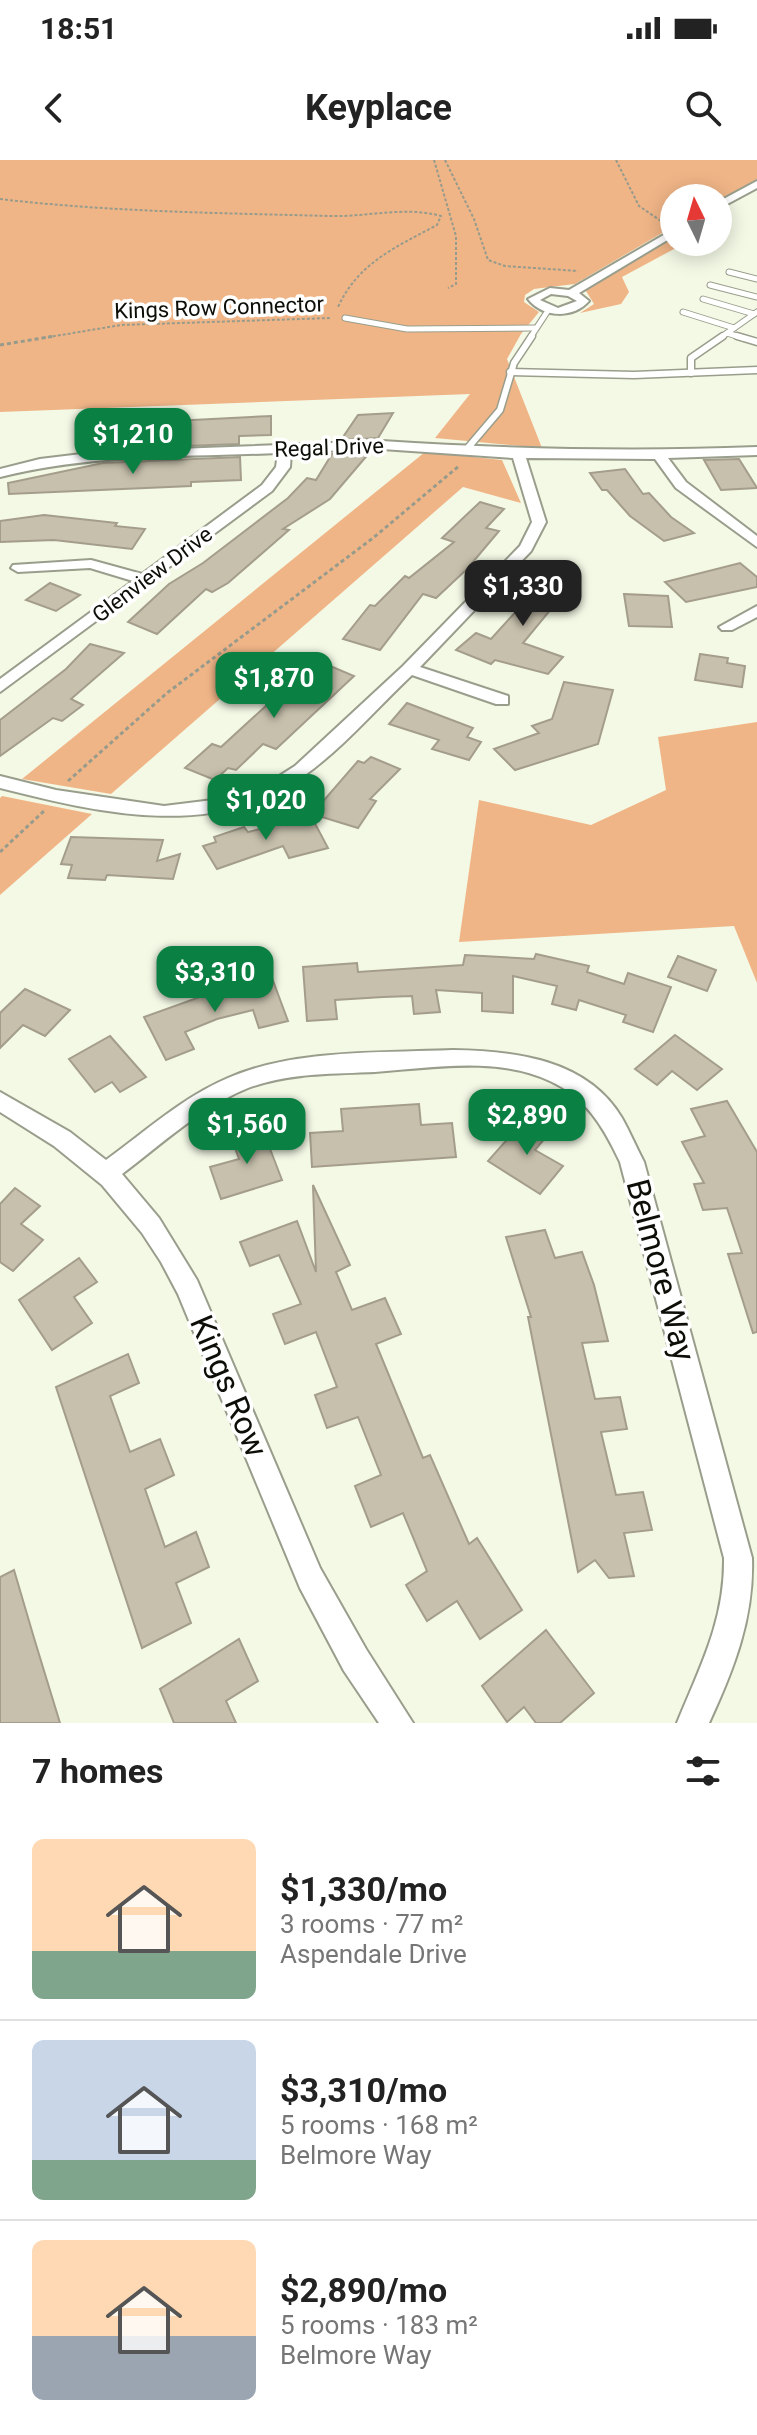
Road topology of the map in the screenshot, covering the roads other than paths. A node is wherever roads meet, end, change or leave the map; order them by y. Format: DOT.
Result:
graph roads {
  1 [pos="757,184"];
  2 [pos="732,198"];
  3 [pos="660,238"];
  4 [pos="729,272"];
  5 [pos="757,279"];
  6 [pos="710,285"];
  7 [pos="571,293"];
  8 [pos="757,297"];
  9 [pos="703,299"];
  10 [pos="549,309"];
  11 [pos="683,312"];
  12 [pos="756,313"];
  13 [pos="345,318"];
  14 [pos="535,328"];
  15 [pos="734,328"];
  16 [pos="727,333"];
  17 [pos="757,342"];
  18 [pos="757,370"];
  19 [pos="510,372"];
  20 [pos="691,373"];
  21 [pos="285,449"];
  22 [pos="466,450"];
  23 [pos="757,451"];
  24 [pos="518,454"];
  25 [pos="659,455"];
  26 [pos="0,473"];
  27 [pos="757,543"];
  28 [pos="18,568"];
  29 [pos="144,579"];
  30 [pos="757,611"];
  31 [pos="727,627"];
  32 [pos="409,669"];
  33 [pos="0,687"];
  34 [pos="502,700"];
  35 [pos="0,782"];
  36 [pos="0,1101"];
  37 [pos="108,1172"];
  38 [pos="397,1723"];
  39 [pos="693,1723"];
  1 -- 2 [label="street"];
  3 -- 7 [label="street"];
  4 -- 5 [label="lane"];
  6 -- 8 [label="lane"];
  7 -- 10 [label="street"];
  7 -- 10 [label="street"];
  9 -- 12 [label="lane"];
  10 -- 14 [label="lane"];
  11 -- 15 [label="lane"];
  12 -- 15 [label="lane"];
  13 -- 14 [label="lane"];
  14 -- 19 [label="lane"];
  15 -- 16 [label="lane"];
  16 -- 17 [label="lane"];
  16 -- 20 [label="lane"];
  18 -- 20 [label="lane"];
  19 -- 20 [label="lane"];
  19 -- 22 [label="lane"];
  21 -- 22 [label="street, Regal Drive"];
  21 -- 26 [label="street, Regal Drive"];
  21 -- 29 [label="street, Glenview Drive"];
  22 -- 24 [label="street, Regal Drive"];
  23 -- 25 [label="street, Regal Drive"];
  24 -- 25 [label="street, Regal Drive"];
  24 -- 32 [label="street"];
  25 -- 27 [label="street"];
  28 -- 29 [label="street"];
  29 -- 33 [label="street, Glenview Drive"];
  30 -- 31 [label="street"];
  32 -- 34 [label="street"];
  32 -- 35 [label="street"];
  36 -- 37 [label="street, Kings Row"];
  37 -- 38 [label="street, Kings Row"];
  37 -- 39 [label="street, Belmore Way"];
}
